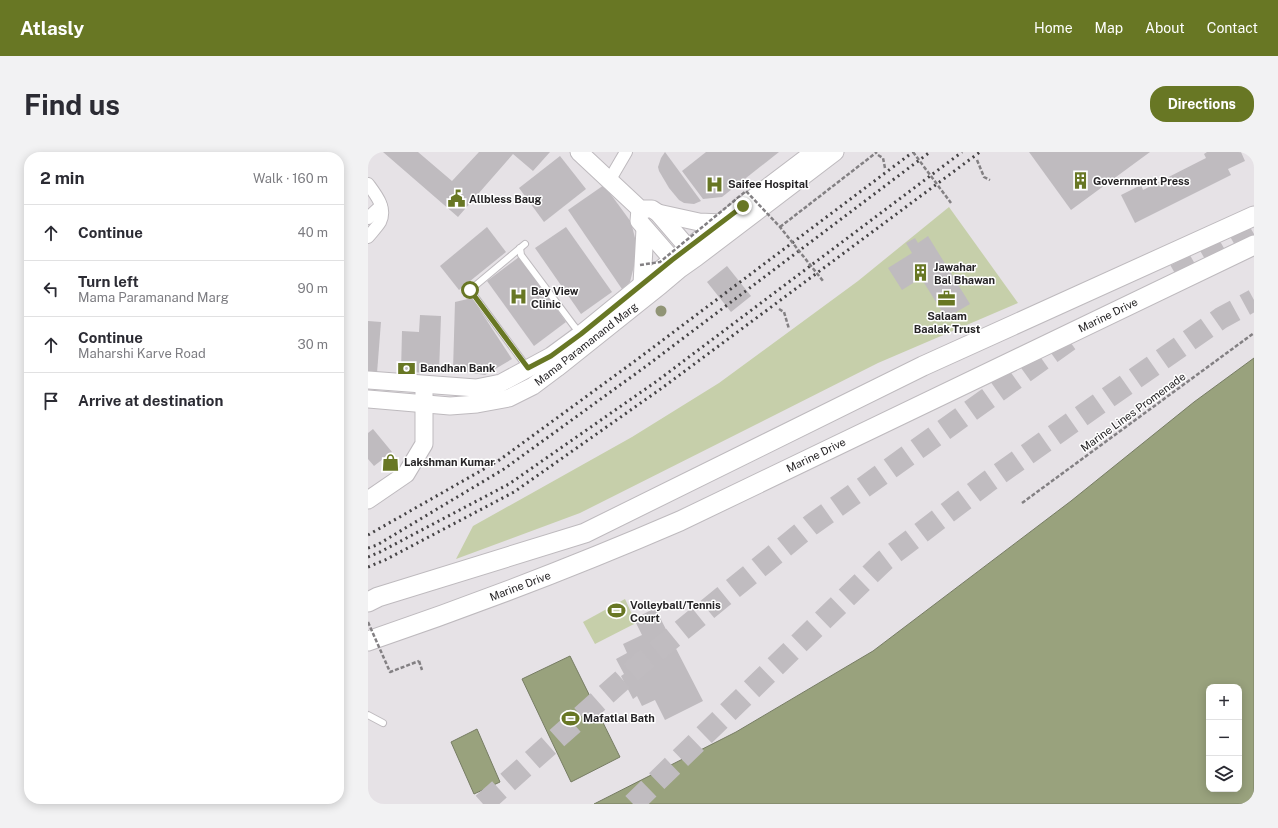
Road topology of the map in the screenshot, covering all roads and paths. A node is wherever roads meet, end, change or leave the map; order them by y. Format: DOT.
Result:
graph roads {
  1 [pos="579,152"];
  2 [pos="626,152"];
  3 [pos="814,152"];
  4 [pos="835,152"];
  5 [pos="877,152"];
  6 [pos="913,152"];
  7 [pos="878,155"];
  8 [pos="977,160"];
  9 [pos="885,168"];
  10 [pos="990,180"];
  11 [pos="610,181"];
  12 [pos="368,184"];
  13 [pos="951,202"];
  14 [pos="381,206"];
  15 [pos="640,209"];
  16 [pos="658,213"];
  17 [pos="1254,216"];
  18 [pos="368,218"];
  19 [pos="722,223"];
  20 [pos="780,227"];
  21 [pos="646,229"];
  22 [pos="368,237"];
  23 [pos="1254,245"];
  24 [pos="693,252"];
  25 [pos="676,264"];
  26 [pos="640,265"];
  27 [pos="823,281"];
  28 [pos="642,284"];
  29 [pos="779,309"];
  30 [pos="789,329"];
  31 [pos="1254,333"];
  32 [pos="581,334"];
  33 [pos="528,368"];
  34 [pos="368,380"];
  35 [pos="424,384"];
  36 [pos="368,399"];
  37 [pos="424,404"];
  38 [pos="368,500"];
  39 [pos="1022,503"];
  40 [pos="585,533"];
  41 [pos="595,557"];
  42 [pos="368,602"];
  43 [pos="368,622"];
  44 [pos="368,641"];
  45 [pos="422,670"];
  46 [pos="368,715"];
  47 [pos="383,723"];
  1 -- 11 [label="main road"];
  2 -- 11 [label="street"];
  3 -- 19 [label="main road"];
  4 -- 24 [label="main road"];
  5 -- 20 [label="path"];
  6 -- 13 [label="path, bridge"];
  7 -- 9 [label="path"];
  8 -- 10 [label="path"];
  11 -- 15 [label="main road"];
  12 -- 14 [label="street"];
  14 -- 18 [label="street"];
  14 -- 22 [label="street"];
  15 -- 16 [label="main road"];
  15 -- 21 [label="main road"];
  16 -- 19 [label="main road"];
  16 -- 24 [label="main road"];
  17 -- 40 [label="main road"];
  19 -- 24 [label="main road"];
  20 -- 26 [label="path, bridge"];
  20 -- 27 [label="path, bridge"];
  21 -- 25 [label="main road"];
  21 -- 28 [label="main road"];
  23 -- 41 [label="main road, Marine Drive"];
  24 -- 25 [label="main road, Mama Paramanand Marg"];
  25 -- 28 [label="main road, Mama Paramanand Marg"];
  25 -- 37 [label="main road, Mama Paramanand Marg"];
  28 -- 32 [label="main road, Mama Paramanand Marg"];
  29 -- 30 [label="path"];
  31 -- 39 [label="path, Marine Lines Promenade"];
  32 -- 33 [label="main road, Mama Paramanand Marg"];
  32 -- 33 [label="lane"];
  33 -- 35 [label="main road, Mama Paramanand Marg"];
  34 -- 35 [label="main road, Mama Paramanand Marg"];
  35 -- 37 [label="main road"];
  36 -- 37 [label="main road, Mama Paramanand Marg"];
  37 -- 38 [label="main road"];
  40 -- 41 [label="main road"];
  40 -- 42 [label="main road"];
  41 -- 44 [label="main road, Marine Drive"];
  43 -- 45 [label="path, bridge"];
  46 -- 47 [label="lane"];
}
